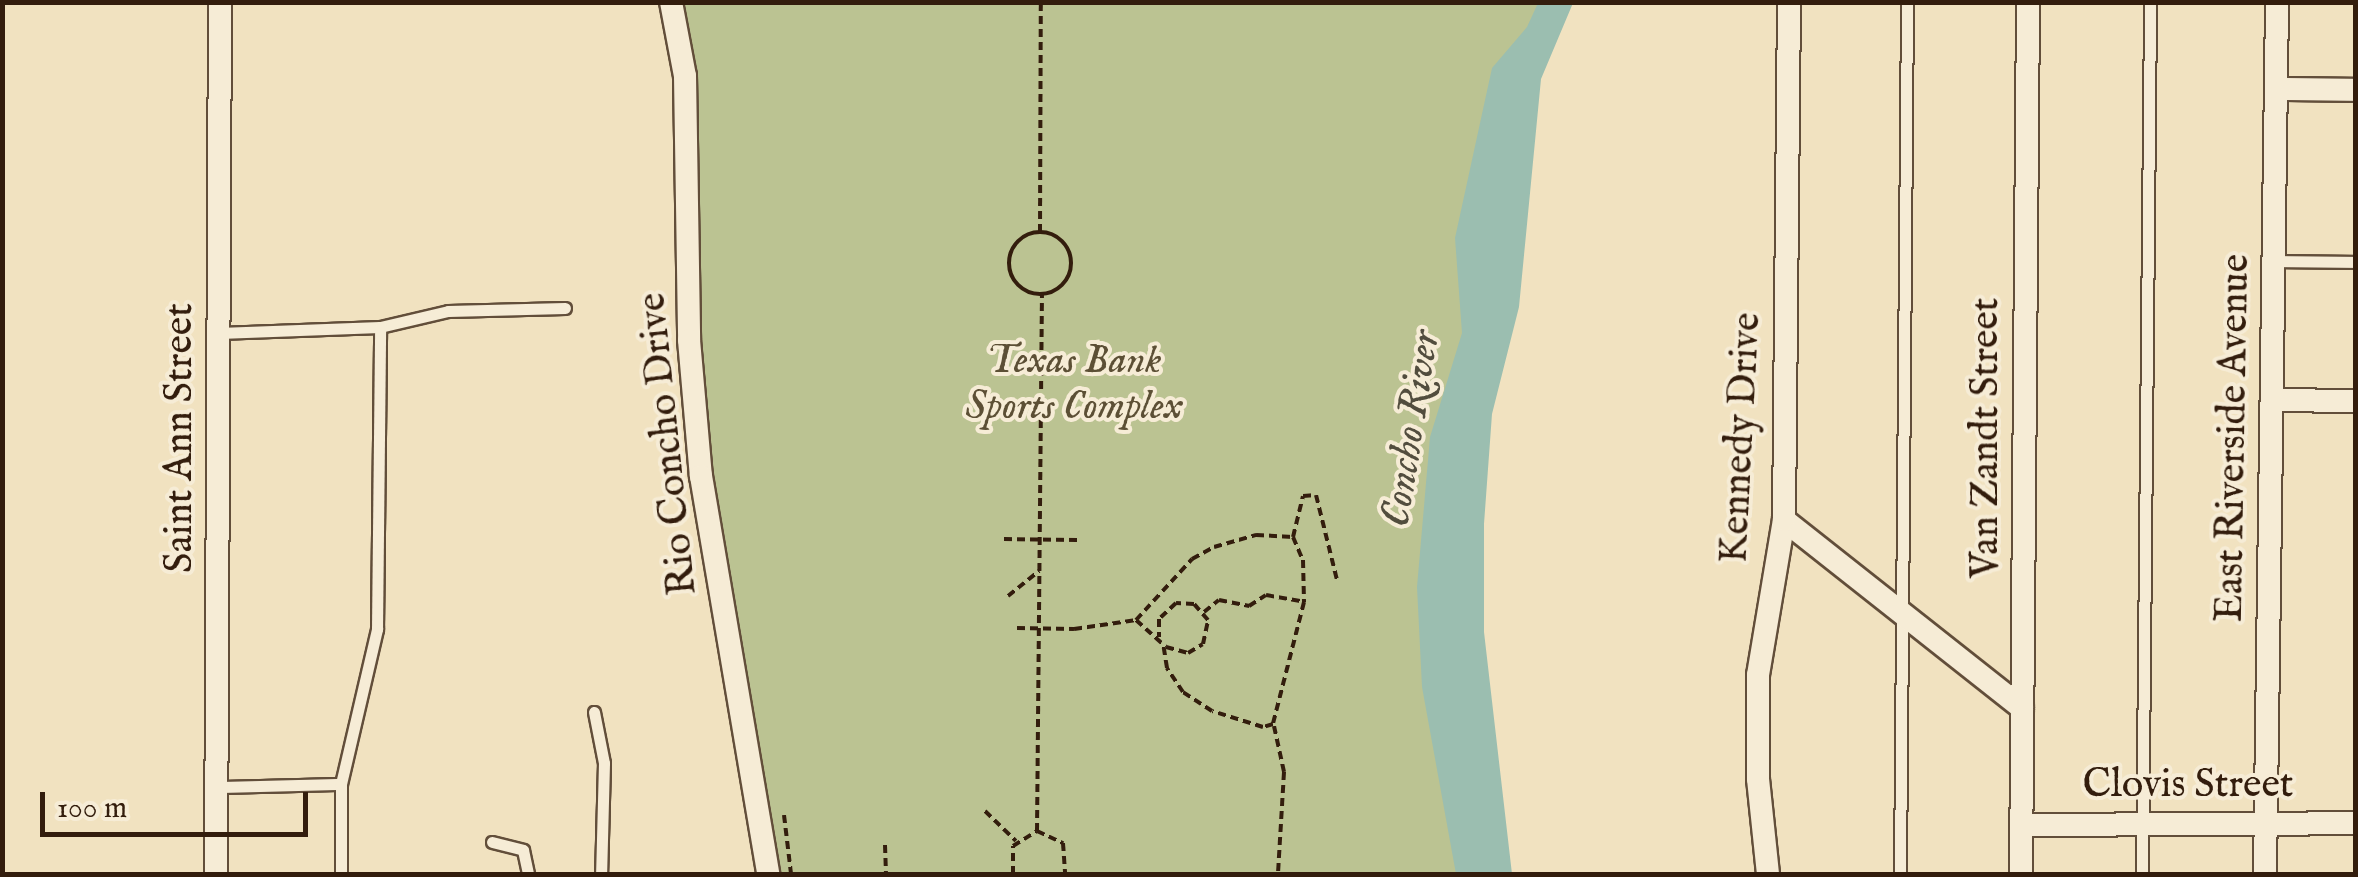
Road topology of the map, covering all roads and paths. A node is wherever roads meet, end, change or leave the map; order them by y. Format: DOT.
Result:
graph roads {
  1 [pos="220,2"];
  2 [pos="671,2"];
  3 [pos="1041,2"];
  4 [pos="1789,2"];
  5 [pos="1907,2"];
  6 [pos="2028,2"];
  7 [pos="2150,2"];
  8 [pos="2276,2"];
  9 [pos="2277,89"];
  10 [pos="2356,90"];
  11 [pos="1040,232"];
  12 [pos="2275,262"];
  13 [pos="2356,262"];
  14 [pos="1042,294"];
  15 [pos="565,308"];
  16 [pos="380,327"];
  17 [pos="219,332"];
  18 [pos="2273,400"];
  19 [pos="2356,401"];
  20 [pos="1784,520"];
  21 [pos="1292,536"];
  22 [pos="1004,539"];
  23 [pos="1040,540"];
  24 [pos="1077,540"];
  25 [pos="1040,571"];
  26 [pos="1337,580"];
  27 [pos="1008,596"];
  28 [pos="1161,600"];
  29 [pos="1304,602"];
  30 [pos="1170,605"];
  31 [pos="1204,612"];
  32 [pos="1902,615"];
  33 [pos="1136,620"];
  34 [pos="1017,628"];
  35 [pos="1039,628"];
  36 [pos="1159,636"];
  37 [pos="1163,642"];
  38 [pos="2022,708"];
  39 [pos="594,712"];
  40 [pos="1273,724"];
  41 [pos="341,784"];
  42 [pos="217,787"];
  43 [pos="985,811"];
  44 [pos="784,815"];
  45 [pos="2356,823"];
  46 [pos="2022,824"];
  47 [pos="2142,824"];
  48 [pos="2265,824"];
  49 [pos="1037,831"];
  50 [pos="1016,841"];
  51 [pos="492,842"];
  52 [pos="885,845"];
  53 [pos="216,874"];
  54 [pos="341,874"];
  55 [pos="528,874"];
  56 [pos="601,874"];
  57 [pos="768,874"];
  58 [pos="791,874"];
  59 [pos="886,874"];
  60 [pos="1013,874"];
  61 [pos="1066,874"];
  62 [pos="1278,874"];
  63 [pos="1768,874"];
  64 [pos="1900,874"];
  65 [pos="2021,874"];
  66 [pos="2142,874"];
  67 [pos="2264,874"];
  1 -- 17 [label="street, Saint Ann Street"];
  2 -- 57 [label="street, Rio Concho Drive"];
  3 -- 11 [label="path"];
  4 -- 20 [label="street, Kennedy Drive"];
  5 -- 32 [label="lane"];
  6 -- 38 [label="street, Van Zandt Street"];
  7 -- 47 [label="lane"];
  8 -- 9 [label="street, East Riverside Avenue"];
  9 -- 10 [label="street"];
  9 -- 12 [label="street, East Riverside Avenue"];
  11 -- 14 [label="path"];
  11 -- 14 [label="path"];
  12 -- 13 [label="lane"];
  12 -- 18 [label="street, East Riverside Avenue"];
  14 -- 23 [label="path"];
  15 -- 16 [label="lane"];
  16 -- 17 [label="lane"];
  16 -- 41 [label="lane"];
  17 -- 42 [label="street, Saint Ann Street"];
  18 -- 19 [label="street"];
  18 -- 48 [label="street, East Riverside Avenue"];
  20 -- 32 [label="street"];
  20 -- 63 [label="street, Kennedy Drive"];
  21 -- 26 [label="path"];
  21 -- 28 [label="path"];
  21 -- 29 [label="path"];
  22 -- 23 [label="path"];
  23 -- 24 [label="path"];
  23 -- 25 [label="path"];
  25 -- 27 [label="path"];
  25 -- 35 [label="path"];
  28 -- 30 [label="path"];
  28 -- 33 [label="path"];
  29 -- 31 [label="path"];
  29 -- 40 [label="path"];
  30 -- 31 [label="path"];
  30 -- 36 [label="path"];
  31 -- 37 [label="path"];
  32 -- 38 [label="street"];
  32 -- 64 [label="lane"];
  33 -- 35 [label="path"];
  33 -- 36 [label="path"];
  34 -- 35 [label="path"];
  35 -- 49 [label="path"];
  36 -- 37 [label="path"];
  37 -- 40 [label="path"];
  38 -- 46 [label="street, Van Zandt Street"];
  39 -- 56 [label="lane"];
  40 -- 62 [label="path"];
  41 -- 42 [label="lane"];
  41 -- 54 [label="lane"];
  42 -- 53 [label="street, Saint Ann Street"];
  43 -- 50 [label="path"];
  44 -- 58 [label="path"];
  45 -- 48 [label="street, Clovis Street"];
  46 -- 47 [label="street, Clovis Street"];
  46 -- 65 [label="street, Van Zandt Street"];
  47 -- 48 [label="street, Clovis Street"];
  47 -- 66 [label="lane"];
  48 -- 67 [label="street, East Riverside Avenue"];
  49 -- 50 [label="path"];
  49 -- 61 [label="path"];
  50 -- 60 [label="path"];
  51 -- 55 [label="lane"];
  52 -- 59 [label="path"];
}
